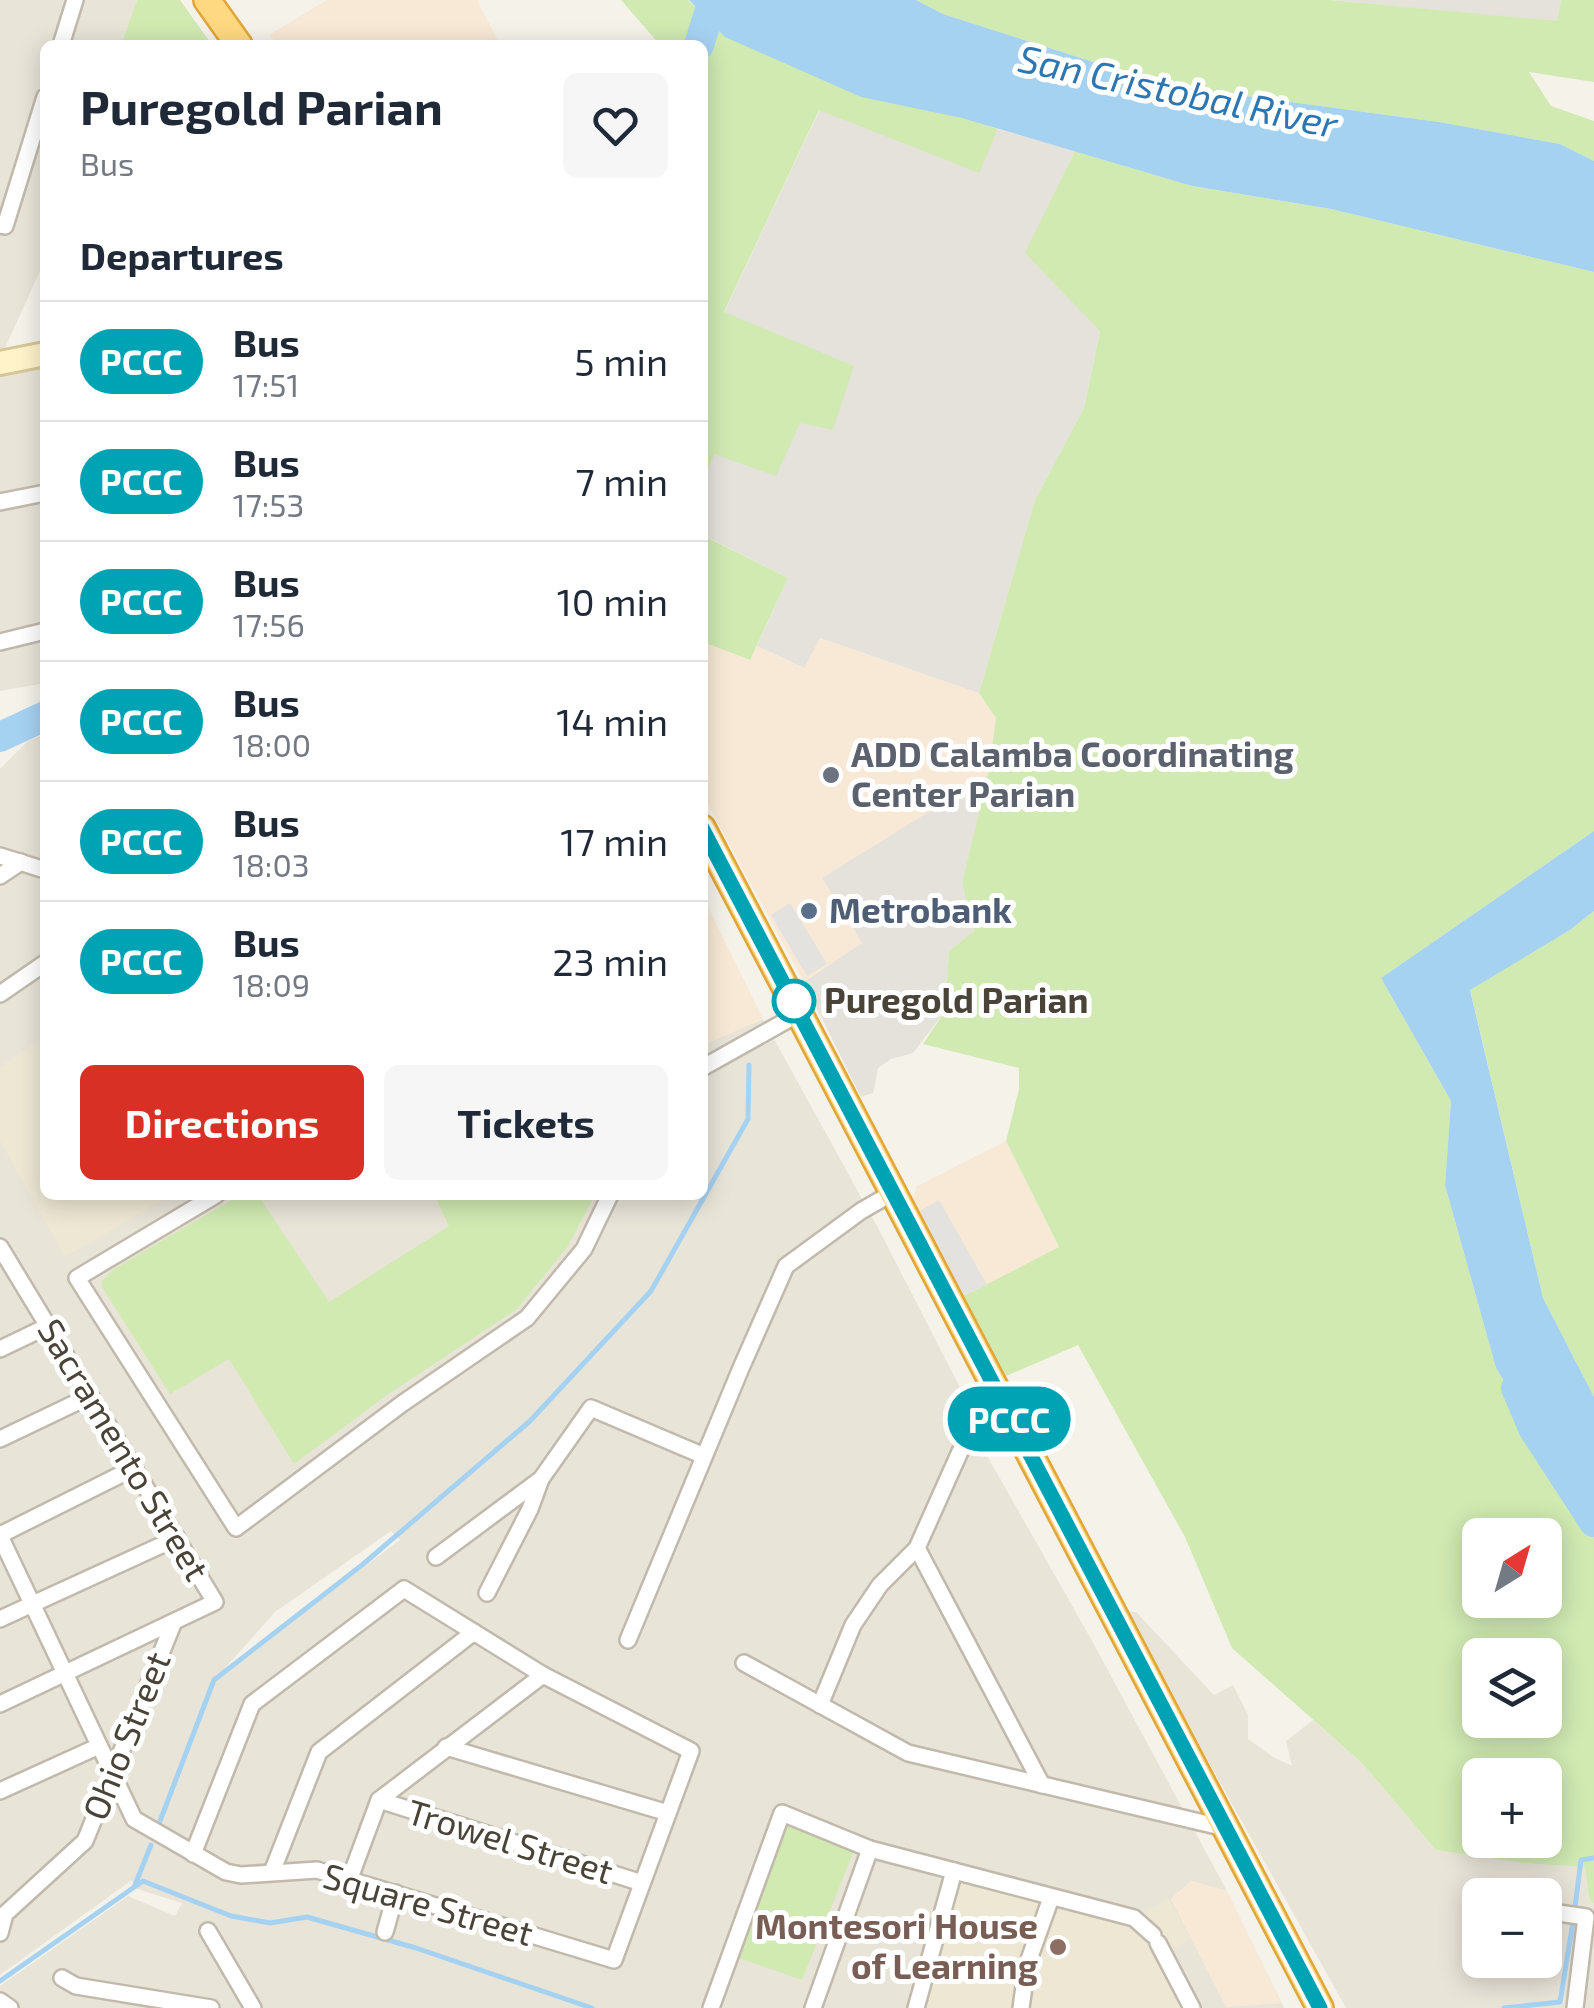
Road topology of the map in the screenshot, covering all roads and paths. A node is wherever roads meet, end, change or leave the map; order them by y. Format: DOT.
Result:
graph roads {
  1 [pos="75,0"];
  2 [pos="207,0"];
  3 [pos="63,40"];
  4 [pos="235,40"];
  5 [pos="40,113"];
  6 [pos="0,225"];
  7 [pos="40,355"];
  8 [pos="0,363"];
  9 [pos="40,494"];
  10 [pos="0,502"];
  11 [pos="40,631"];
  12 [pos="0,642"];
  13 [pos="708,839"];
  14 [pos="0,856"];
  15 [pos="21,862"];
  16 [pos="40,868"];
  17 [pos="0,876"];
  18 [pos="40,966"];
  19 [pos="0,994"];
  20 [pos="800,1013"];
  21 [pos="708,1065"];
  22 [pos="894,1192"];
  23 [pos="208,1200"];
  24 [pos="608,1200"];
  25 [pos="2,1256"];
  26 [pos="48,1326"];
  27 [pos="0,1349"];
  28 [pos="90,1396"];
  29 [pos="999,1399"];
  30 [pos="0,1439"];
  31 [pos="704,1456"];
  32 [pos="134,1468"];
  33 [pos="541,1480"];
  34 [pos="0,1536"];
  35 [pos="177,1538"];
  36 [pos="917,1548"];
  37 [pos="436,1557"];
  38 [pos="487,1592"];
  39 [pos="32,1604"];
  40 [pos="0,1619"];
  41 [pos="173,1624"];
  42 [pos="474,1632"];
  43 [pos="628,1640"];
  44 [pos="744,1663"];
  45 [pos="65,1675"];
  46 [pos="542,1675"];
  47 [pos="0,1704"];
  48 [pos="820,1705"];
  49 [pos="99,1746"];
  50 [pos="446,1747"];
  51 [pos="114,1775"];
  52 [pos="1042,1785"];
  53 [pos="0,1792"];
  54 [pos="379,1800"];
  55 [pos="668,1813"];
  56 [pos="1225,1828"];
  57 [pos="870,1850"];
  58 [pos="193,1854"];
  59 [pos="954,1871"];
  60 [pos="272,1872"];
  61 [pos="350,1878"];
  62 [pos="642,1883"];
  63 [pos="396,1893"];
  64 [pos="1052,1898"];
  65 [pos="3,1908"];
  66 [pos="1562,1913"];
  67 [pos="208,1931"];
  68 [pos="384,1932"];
  69 [pos="0,1933"];
  70 [pos="62,1978"];
  71 [pos="0,2001"];
  72 [pos="10,2008"];
  73 [pos="211,2008"];
  74 [pos="253,2008"];
  75 [pos="710,2008"];
  76 [pos="814,2008"];
  77 [pos="916,2008"];
  78 [pos="1021,2008"];
  79 [pos="1192,2008"];
  80 [pos="1320,2008"];
  81 [pos="1575,2008"];
  1 -- 3 [label="street"];
  2 -- 4 [label="highway"];
  5 -- 6 [label="street"];
  7 -- 8 [label="main road"];
  9 -- 10 [label="street"];
  11 -- 12 [label="street"];
  13 -- 20 [label="highway"];
  14 -- 15 [label="street"];
  15 -- 16 [label="street"];
  15 -- 17 [label="street"];
  18 -- 19 [label="street"];
  20 -- 21 [label="street"];
  20 -- 22 [label="highway"];
  22 -- 29 [label="highway"];
  22 -- 31 [label="street"];
  23 -- 24 [label="street"];
  25 -- 26 [label="street, Sacramento Street"];
  26 -- 27 [label="street"];
  26 -- 28 [label="street, Sacramento Street"];
  28 -- 30 [label="street"];
  28 -- 32 [label="street, Sacramento Street"];
  29 -- 36 [label="street"];
  29 -- 56 [label="highway"];
  31 -- 33 [label="street"];
  31 -- 43 [label="street"];
  32 -- 34 [label="street"];
  32 -- 35 [label="street, Sacramento Street"];
  33 -- 37 [label="street"];
  33 -- 38 [label="street"];
  34 -- 39 [label="street"];
  35 -- 39 [label="street"];
  35 -- 41 [label="street, Sacramento Street"];
  36 -- 48 [label="street"];
  36 -- 52 [label="street"];
  39 -- 40 [label="street"];
  39 -- 45 [label="street"];
  41 -- 45 [label="street"];
  41 -- 51 [label="street, Ohio Street"];
  42 -- 46 [label="street"];
  42 -- 58 [label="street"];
  42 -- 60 [label="street"];
  44 -- 48 [label="street"];
  45 -- 47 [label="street"];
  45 -- 49 [label="street"];
  46 -- 50 [label="street"];
  46 -- 55 [label="street"];
  48 -- 52 [label="street"];
  49 -- 51 [label="street"];
  49 -- 53 [label="street"];
  50 -- 54 [label="street"];
  50 -- 55 [label="street"];
  51 -- 58 [label="street, Square Street"];
  51 -- 65 [label="street, Ohio Street"];
  52 -- 56 [label="street"];
  54 -- 61 [label="street"];
  54 -- 62 [label="street, Trowel Street"];
  55 -- 62 [label="street"];
  56 -- 80 [label="highway"];
  57 -- 59 [label="street"];
  57 -- 75 [label="street"];
  57 -- 76 [label="street"];
  58 -- 60 [label="street, Square Street"];
  59 -- 64 [label="street"];
  59 -- 77 [label="street"];
  60 -- 61 [label="street, Square Street"];
  61 -- 63 [label="street, Square Street"];
  62 -- 63 [label="street, Square Street"];
  63 -- 68 [label="street"];
  64 -- 78 [label="street"];
  64 -- 79 [label="street"];
  65 -- 69 [label="street, Ohio Street"];
  66 -- 81 [label="street"];
  67 -- 74 [label="street"];
  70 -- 73 [label="street"];
  71 -- 72 [label="street"];
}
